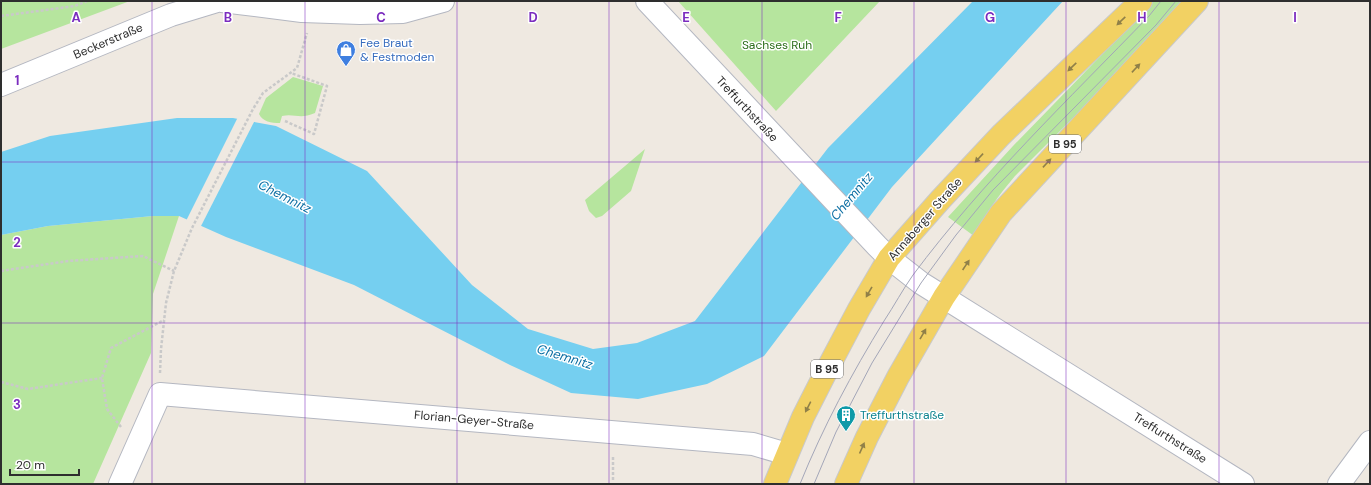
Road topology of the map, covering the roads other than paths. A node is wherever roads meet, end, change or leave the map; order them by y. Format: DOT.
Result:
graph roads {
  1 [pos="217,1"];
  2 [pos="222,1"];
  3 [pos="443,1"];
  4 [pos="647,1"];
  5 [pos="1141,1"];
  6 [pos="1197,1"];
  7 [pos="1,86"];
  8 [pos="883,252"];
  9 [pos="944,297"];
  10 [pos="1370,442"];
  11 [pos="787,454"];
  12 [pos="120,484"];
  13 [pos="775,484"];
  14 [pos="846,484"];
  15 [pos="1243,484"];
  16 [pos="1339,484"];
  1 -- 7 [label="street, Beckerstraße"];
  2 -- 3 [label="street"];
  4 -- 8 [label="street, Treffurthstraße"];
  5 -- 8 [label="main road, Annaberger Straße / B 95, one-way"];
  9 -- 6 [label="main road, B 95, one-way"];
  8 -- 9 [label="street, Treffurthstraße"];
  8 -- 11 [label="main road, Annaberger Straße / B 95, one-way"];
  14 -- 9 [label="main road, B 95, one-way"];
  9 -- 15 [label="street, Treffurthstraße"];
  10 -- 16 [label="street"];
  11 -- 12 [label="street, Florian-Geyer-Straße"];
  11 -- 13 [label="main road, Annaberger Straße / B 95"];
}
